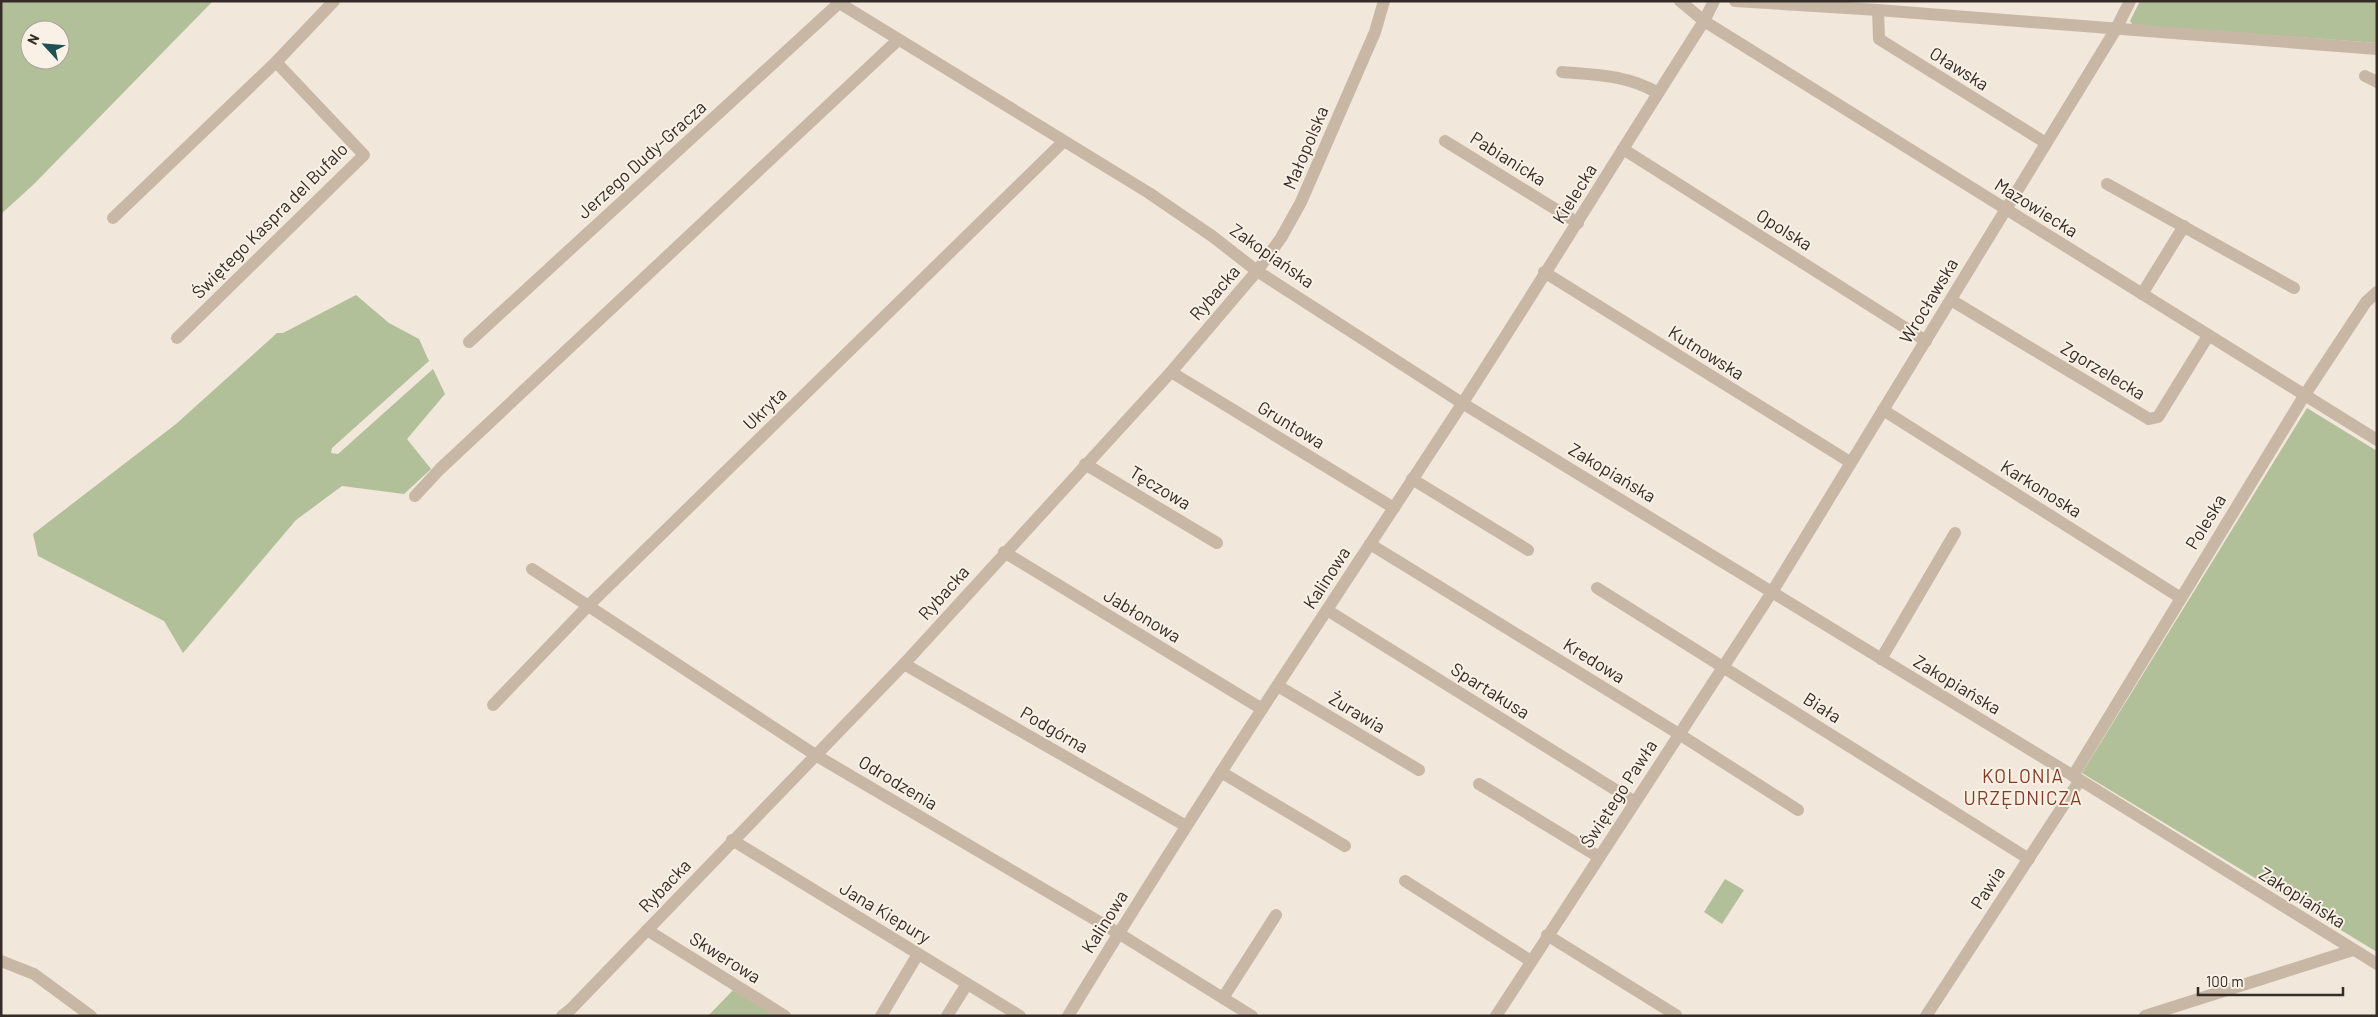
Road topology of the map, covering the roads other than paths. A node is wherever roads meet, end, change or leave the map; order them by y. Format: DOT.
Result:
graph roads {
  1 [pos="334,1"];
  2 [pos="1384,1"];
  3 [pos="1392,1"];
  4 [pos="1680,1"];
  5 [pos="1714,1"];
  6 [pos="1735,1"];
  7 [pos="2130,1"];
  8 [pos="838,2"];
  9 [pos="1878,10"];
  10 [pos="1704,21"];
  11 [pos="2116,29"];
  12 [pos="1375,32"];
  13 [pos="898,40"];
  14 [pos="2377,49"];
  15 [pos="276,62"];
  16 [pos="1562,72"];
  17 [pos="2365,76"];
  18 [pos="2377,82"];
  19 [pos="1658,93"];
  20 [pos="1445,140"];
  21 [pos="1063,142"];
  22 [pos="2046,143"];
  23 [pos="1623,149"];
  24 [pos="2107,184"];
  25 [pos="2005,210"];
  26 [pos="113,218"];
  27 [pos="1578,223"];
  28 [pos="2184,226"];
  29 [pos="1257,271"];
  30 [pos="1544,272"];
  31 [pos="2294,288"];
  32 [pos="2377,292"];
  33 [pos="2142,294"];
  34 [pos="1951,300"];
  35 [pos="2208,336"];
  36 [pos="177,338"];
  37 [pos="1926,341"];
  38 [pos="469,342"];
  39 [pos="1171,372"];
  40 [pos="2304,396"];
  41 [pos="1462,403"];
  42 [pos="1883,410"];
  43 [pos="2377,440"];
  44 [pos="1850,462"];
  45 [pos="1085,464"];
  46 [pos="1412,479"];
  47 [pos="415,496"];
  48 [pos="1394,508"];
  49 [pos="1955,533"];
  50 [pos="1217,543"];
  51 [pos="1370,544"];
  52 [pos="1528,550"];
  53 [pos="1004,552"];
  54 [pos="532,569"];
  55 [pos="1597,588"];
  56 [pos="1772,592"];
  57 [pos="2181,598"];
  58 [pos="588,606"];
  59 [pos="1327,610"];
  60 [pos="1880,659"];
  61 [pos="904,664"];
  62 [pos="1723,666"];
  63 [pos="1278,686"];
  64 [pos="493,705"];
  65 [pos="1262,709"];
  66 [pos="1679,734"];
  67 [pos="817,756"];
  68 [pos="1418,770"];
  69 [pos="1221,772"];
  70 [pos="2076,778"];
  71 [pos="1479,784"];
  72 [pos="1635,802"];
  73 [pos="1798,810"];
  74 [pos="1186,826"];
  75 [pos="732,840"];
  76 [pos="1345,846"];
  77 [pos="1599,857"];
  78 [pos="2029,858"];
  79 [pos="1405,881"];
  80 [pos="1276,915"];
  81 [pos="647,930"];
  82 [pos="1118,933"];
  83 [pos="1548,935"];
  84 [pos="2353,950"];
  85 [pos="918,954"];
  86 [pos="1,961"];
  87 [pos="1531,961"];
  88 [pos="2377,964"];
  89 [pos="967,984"];
  90 [pos="1223,998"];
  91 [pos="1676,1014"];
  92 [pos="91,1016"];
  93 [pos="562,1016"];
  94 [pos="785,1016"];
  95 [pos="881,1016"];
  96 [pos="947,1016"];
  97 [pos="1020,1016"];
  98 [pos="1068,1016"];
  99 [pos="1252,1016"];
  100 [pos="1496,1016"];
  101 [pos="1926,1016"];
  102 [pos="2145,1016"];
  1 -- 15 [label="street"];
  2 -- 12 [label="street, Małopolska"];
  3 -- 12 [label="street, Małopolska"];
  4 -- 10 [label="street, Mazowiecka"];
  5 -- 10 [label="street, Kielecka"];
  6 -- 9 [label="street"];
  7 -- 11 [label="street, Wrocławska"];
  8 -- 13 [label="street, Zakopiańska"];
  8 -- 38 [label="street, Jerzego Dudy-Gracza"];
  9 -- 11 [label="street"];
  9 -- 22 [label="street, Oławska"];
  10 -- 19 [label="street, Kielecka"];
  10 -- 25 [label="street, Mazowiecka"];
  11 -- 14 [label="street"];
  11 -- 22 [label="street, Wrocławska"];
  12 -- 29 [label="street, Małopolska"];
  13 -- 21 [label="street, Zakopiańska"];
  13 -- 47 [label="street"];
  15 -- 26 [label="street"];
  15 -- 36 [label="street, Świętego Kaspra del Bufalo"];
  16 -- 19 [label="street"];
  17 -- 18 [label="street"];
  19 -- 23 [label="street, Kielecka"];
  20 -- 27 [label="street, Pabianicka"];
  21 -- 29 [label="street, Zakopiańska"];
  21 -- 58 [label="street, Ukryta"];
  22 -- 25 [label="street, Wrocławska"];
  23 -- 27 [label="street, Kielecka"];
  23 -- 37 [label="street, Opolska"];
  24 -- 28 [label="street"];
  25 -- 33 [label="street, Mazowiecka"];
  25 -- 34 [label="street, Wrocławska"];
  27 -- 30 [label="street, Kielecka"];
  28 -- 31 [label="street"];
  28 -- 33 [label="street"];
  29 -- 39 [label="street, Rybacka"];
  29 -- 41 [label="street, Zakopiańska"];
  30 -- 41 [label="street, Kielecka"];
  30 -- 44 [label="street, Kutnowska"];
  32 -- 40 [label="street, Poleska"];
  33 -- 35 [label="street, Mazowiecka"];
  34 -- 35 [label="street, Zgorzelecka"];
  34 -- 37 [label="street, Wrocławska"];
  35 -- 40 [label="street, Mazowiecka"];
  37 -- 42 [label="street, Wrocławska"];
  39 -- 45 [label="street, Rybacka"];
  39 -- 48 [label="street, Gruntowa"];
  40 -- 43 [label="street, Mazowiecka"];
  40 -- 57 [label="street, Poleska"];
  41 -- 46 [label="street, Kalinowa"];
  41 -- 56 [label="street, Zakopiańska"];
  42 -- 44 [label="street, Wrocławska"];
  42 -- 57 [label="street, Karkonoska"];
  44 -- 56 [label="street, Wrocławska"];
  45 -- 50 [label="street, Tęczowa"];
  45 -- 53 [label="street, Rybacka"];
  46 -- 48 [label="street, Kalinowa"];
  46 -- 52 [label="street"];
  48 -- 51 [label="street, Kalinowa"];
  49 -- 60 [label="street"];
  51 -- 59 [label="street, Kalinowa"];
  51 -- 66 [label="street, Kredowa"];
  53 -- 61 [label="street, Rybacka"];
  53 -- 65 [label="street, Jabłonowa"];
  54 -- 58 [label="street, Odrodzenia"];
  55 -- 62 [label="street, Biała"];
  56 -- 60 [label="street, Zakopiańska"];
  56 -- 62 [label="street, Świętego Pawła"];
  57 -- 70 [label="street, Poleska"];
  58 -- 64 [label="street, Ukryta"];
  58 -- 67 [label="street, Odrodzenia"];
  59 -- 63 [label="street, Kalinowa"];
  59 -- 72 [label="street, Spartakusa"];
  60 -- 70 [label="street, Zakopiańska"];
  61 -- 67 [label="street, Rybacka"];
  61 -- 74 [label="street, Podgórna"];
  62 -- 66 [label="street, Świętego Pawła"];
  62 -- 78 [label="street, Biała"];
  63 -- 65 [label="street, Kalinowa"];
  63 -- 68 [label="street, Żurawia"];
  65 -- 69 [label="street, Kalinowa"];
  66 -- 72 [label="street, Świętego Pawła"];
  66 -- 73 [label="street, Kredowa"];
  67 -- 75 [label="street, Rybacka"];
  67 -- 82 [label="street, Odrodzenia"];
  69 -- 74 [label="street, Kalinowa"];
  69 -- 76 [label="street"];
  70 -- 78 [label="street, Pawia"];
  70 -- 84 [label="street, Zakopiańska"];
  71 -- 77 [label="street"];
  72 -- 77 [label="street, Świętego Pawła"];
  74 -- 82 [label="street, Kalinowa"];
  75 -- 81 [label="street, Rybacka"];
  75 -- 85 [label="street, Jana Kiepury"];
  77 -- 83 [label="street, Świętego Pawła"];
  78 -- 101 [label="street, Pawia"];
  79 -- 87 [label="street"];
  80 -- 90 [label="street"];
  81 -- 93 [label="street, Rybacka"];
  81 -- 94 [label="street, Skwerowa"];
  82 -- 90 [label="street, Odrodzenia"];
  82 -- 98 [label="street, Kalinowa"];
  83 -- 87 [label="street, Świętego Pawła"];
  83 -- 91 [label="street"];
  84 -- 88 [label="street, Zakopiańska"];
  84 -- 102 [label="street"];
  85 -- 89 [label="street, Jana Kiepury"];
  85 -- 95 [label="street"];
  86 -- 92 [label="street"];
  87 -- 100 [label="street, Świętego Pawła"];
  89 -- 96 [label="street"];
  89 -- 97 [label="street, Jana Kiepury"];
  90 -- 99 [label="street, Odrodzenia"];
}
